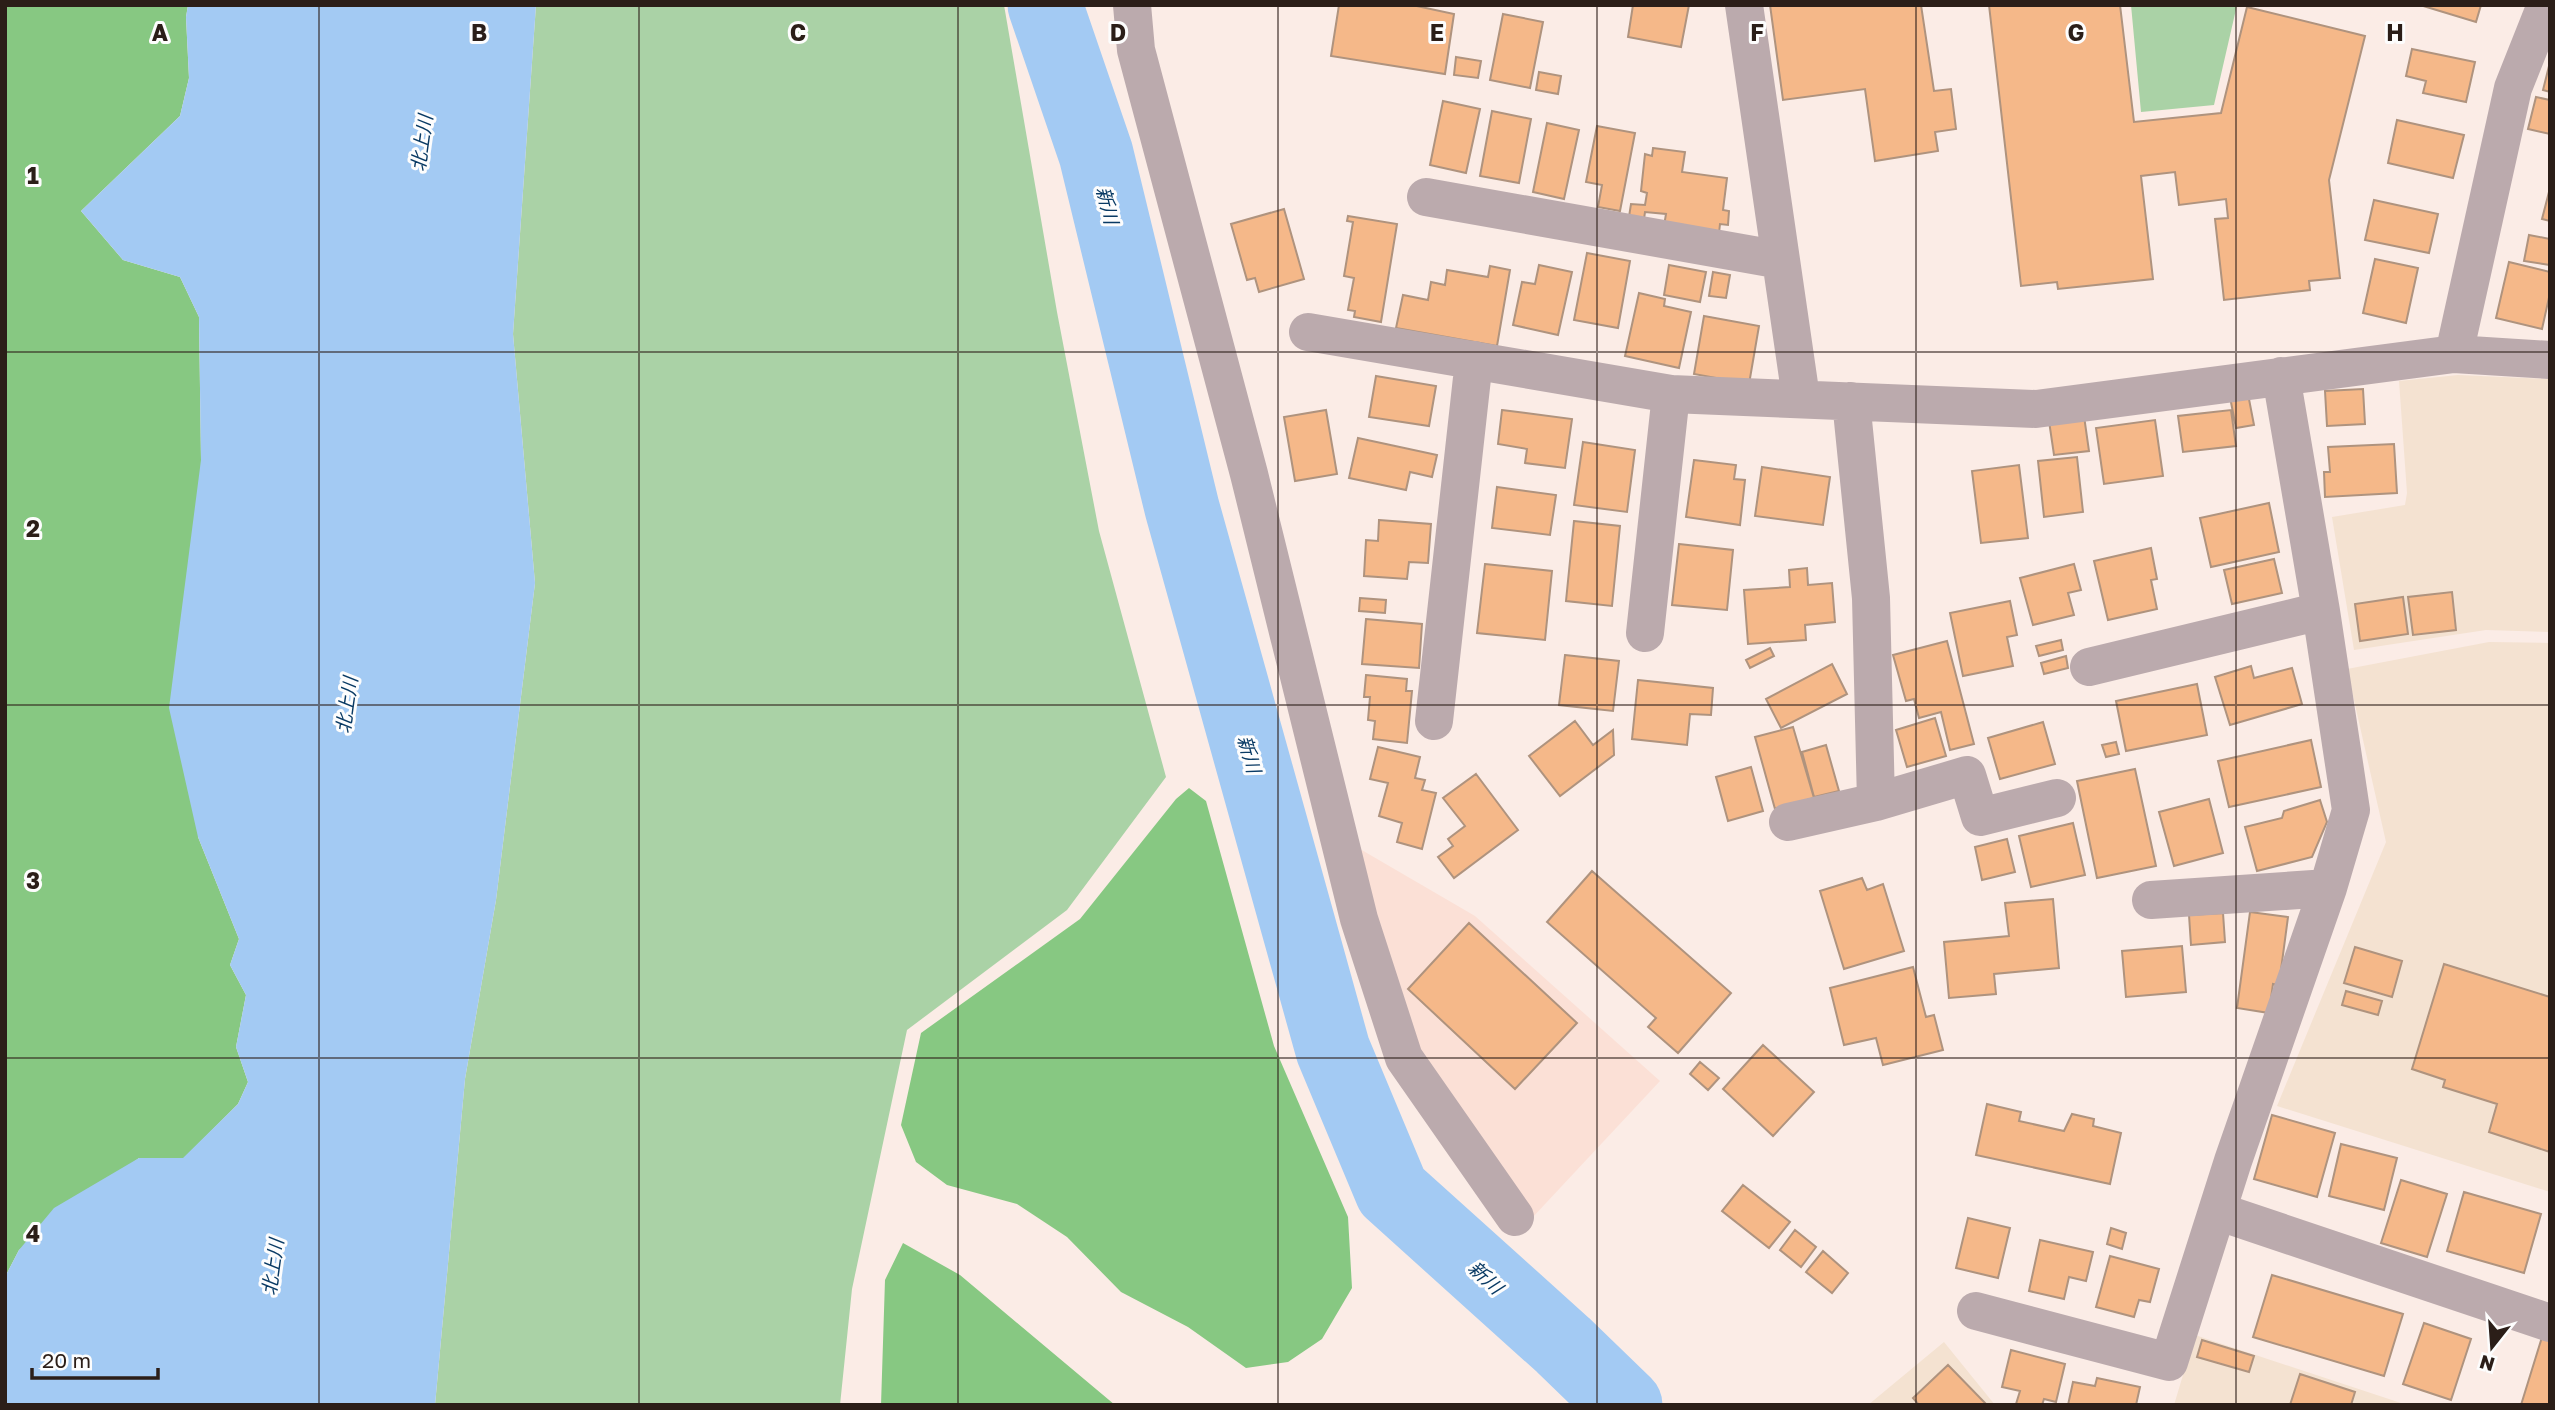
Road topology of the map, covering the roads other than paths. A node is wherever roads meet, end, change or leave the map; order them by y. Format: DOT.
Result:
graph roads {
  1 [pos="1132,5"];
  2 [pos="1744,5"];
  3 [pos="2546,5"];
  4 [pos="1426,197"];
  5 [pos="1781,260"];
  6 [pos="1308,332"];
  7 [pos="2454,354"];
  8 [pos="1474,360"];
  9 [pos="2550,360"];
  10 [pos="2281,376"];
  11 [pos="1671,394"];
  12 [pos="1801,398"];
  13 [pos="1851,401"];
  14 [pos="2321,611"];
  15 [pos="1645,633"];
  16 [pos="2089,667"];
  17 [pos="1434,721"];
  18 [pos="2057,798"];
  19 [pos="1876,802"];
  20 [pos="1788,822"];
  21 [pos="2328,888"];
  22 [pos="2151,900"];
  23 [pos="2217,1211"];
  24 [pos="1515,1217"];
  25 [pos="1976,1311"];
  26 [pos="2550,1323"];
  1 -- 24 [label="street"];
  2 -- 5 [label="street"];
  3 -- 7 [label="street"];
  4 -- 5 [label="street"];
  5 -- 12 [label="street"];
  6 -- 8 [label="street"];
  7 -- 9 [label="street"];
  7 -- 10 [label="street"];
  8 -- 11 [label="street"];
  8 -- 17 [label="street"];
  10 -- 13 [label="street"];
  10 -- 14 [label="street"];
  11 -- 12 [label="street"];
  11 -- 15 [label="street"];
  12 -- 13 [label="street"];
  13 -- 19 [label="street"];
  14 -- 16 [label="street"];
  14 -- 21 [label="street"];
  18 -- 19 [label="street"];
  19 -- 20 [label="street"];
  21 -- 22 [label="street"];
  21 -- 23 [label="street"];
  23 -- 25 [label="street"];
  23 -- 26 [label="street"];
}
